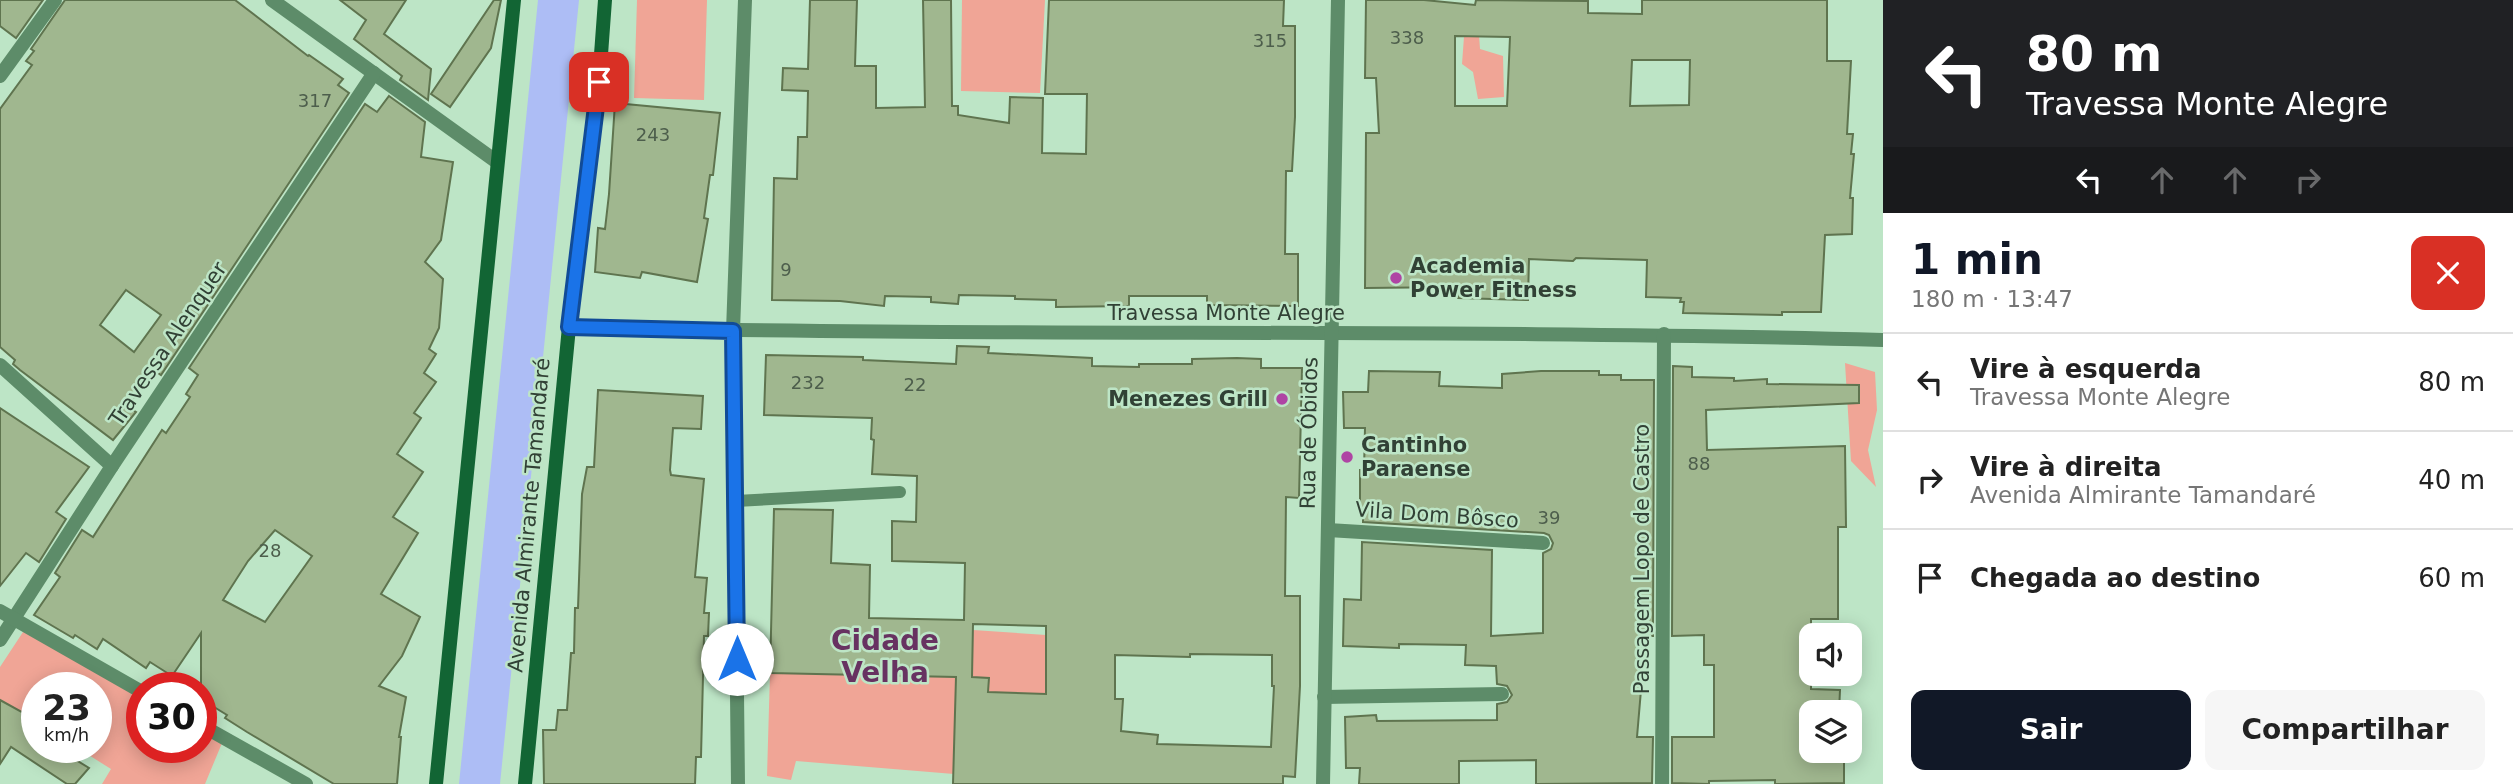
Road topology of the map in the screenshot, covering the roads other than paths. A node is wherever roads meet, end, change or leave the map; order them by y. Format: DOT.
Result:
graph roads {
  1 [pos="55,0"];
  2 [pos="272,0"];
  3 [pos="514,0"];
  4 [pos="605,0"];
  5 [pos="745,0"];
  6 [pos="1338,0"];
  7 [pos="374,73"];
  8 [pos="0,76"];
  9 [pos="498,162"];
  10 [pos="569,327"];
  11 [pos="733,331"];
  12 [pos="1664,334"];
  13 [pos="1332,335"];
  14 [pos="1883,340"];
  15 [pos="0,365"];
  16 [pos="112,466"];
  17 [pos="900,492"];
  18 [pos="736,501"];
  19 [pos="1328,530"];
  20 [pos="1543,543"];
  21 [pos="0,611"];
  22 [pos="14,619"];
  23 [pos="0,640"];
  24 [pos="126,683"];
  25 [pos="1502,694"];
  26 [pos="1324,697"];
  27 [pos="217,734"];
  28 [pos="306,784"];
  29 [pos="436,784"];
  30 [pos="525,784"];
  31 [pos="738,784"];
  32 [pos="1323,784"];
  33 [pos="1662,784"];
  1 -- 8 [label="street"];
  2 -- 7 [label="street"];
  3 -- 9 [label="main road"];
  4 -- 10 [label="main road, Avenida Almirante Tamandaré"];
  5 -- 11 [label="street"];
  6 -- 13 [label="street, Rua de Óbidos"];
  7 -- 9 [label="street"];
  7 -- 16 [label="street, Travessa Alenquer"];
  9 -- 29 [label="main road"];
  10 -- 11 [label="street, Travessa Monte Alegre"];
  10 -- 30 [label="main road, Avenida Almirante Tamandaré"];
  11 -- 13 [label="street, Travessa Monte Alegre"];
  11 -- 18 [label="street"];
  12 -- 13 [label="street, Travessa Monte Alegre"];
  12 -- 14 [label="street, Travessa Monte Alegre"];
  12 -- 33 [label="street, Passagem Lopo de Castro"];
  13 -- 19 [label="street, Rua de Óbidos"];
  15 -- 16 [label="street"];
  16 -- 22 [label="street, Travessa Alenquer"];
  17 -- 18 [label="lane"];
  18 -- 31 [label="street"];
  19 -- 20 [label="street, Vila Dom Bôsco"];
  19 -- 26 [label="street, Rua de Óbidos"];
  21 -- 22 [label="street"];
  22 -- 23 [label="street, Travessa Alenquer"];
  22 -- 24 [label="street"];
  25 -- 26 [label="street"];
  26 -- 32 [label="street, Rua de Óbidos"];
  27 -- 28 [label="street"];
}
